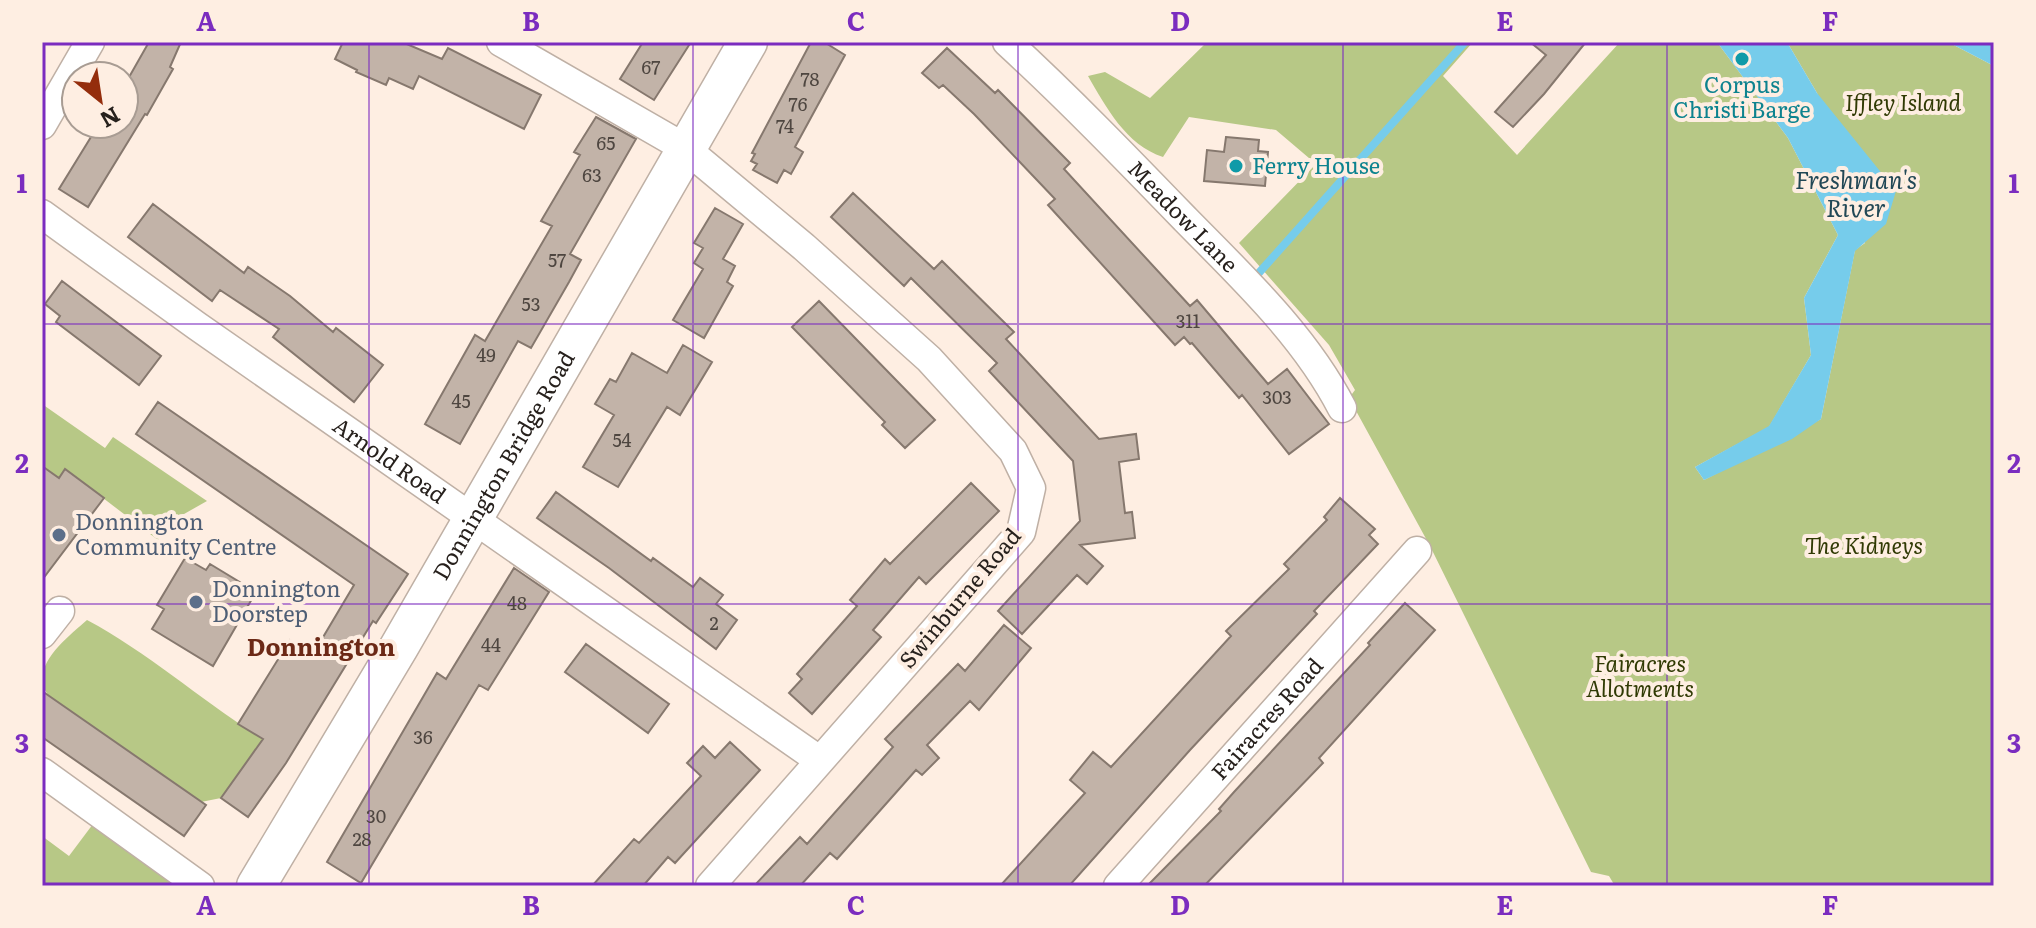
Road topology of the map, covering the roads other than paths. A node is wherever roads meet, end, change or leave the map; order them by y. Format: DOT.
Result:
graph roads {
  1 [pos="90,42"];
  2 [pos="501,42"];
  3 [pos="748,42"];
  4 [pos="1007,42"];
  5 [pos="42,125"];
  6 [pos="685,148"];
  7 [pos="42,214"];
  8 [pos="1342,408"];
  9 [pos="472,519"];
  10 [pos="1417,551"];
  11 [pos="60,611"];
  12 [pos="42,634"];
  13 [pos="819,760"];
  14 [pos="42,772"];
  15 [pos="200,886"];
  16 [pos="256,886"];
  17 [pos="710,886"];
  18 [pos="1118,886"];
  1 -- 5 [label="street"];
  2 -- 6 [label="street, Swinburne Road"];
  3 -- 6 [label="main road, Donnington Bridge Road"];
  4 -- 8 [label="street, Meadow Lane"];
  6 -- 9 [label="main road, Donnington Bridge Road"];
  6 -- 13 [label="street, Swinburne Road"];
  7 -- 9 [label="street, Arnold Road"];
  9 -- 13 [label="street, Arnold Road"];
  9 -- 16 [label="main road, Donnington Bridge Road"];
  10 -- 18 [label="street, Fairacres Road"];
  11 -- 12 [label="street"];
  13 -- 17 [label="street, Swinburne Road"];
  14 -- 15 [label="street"];
}
